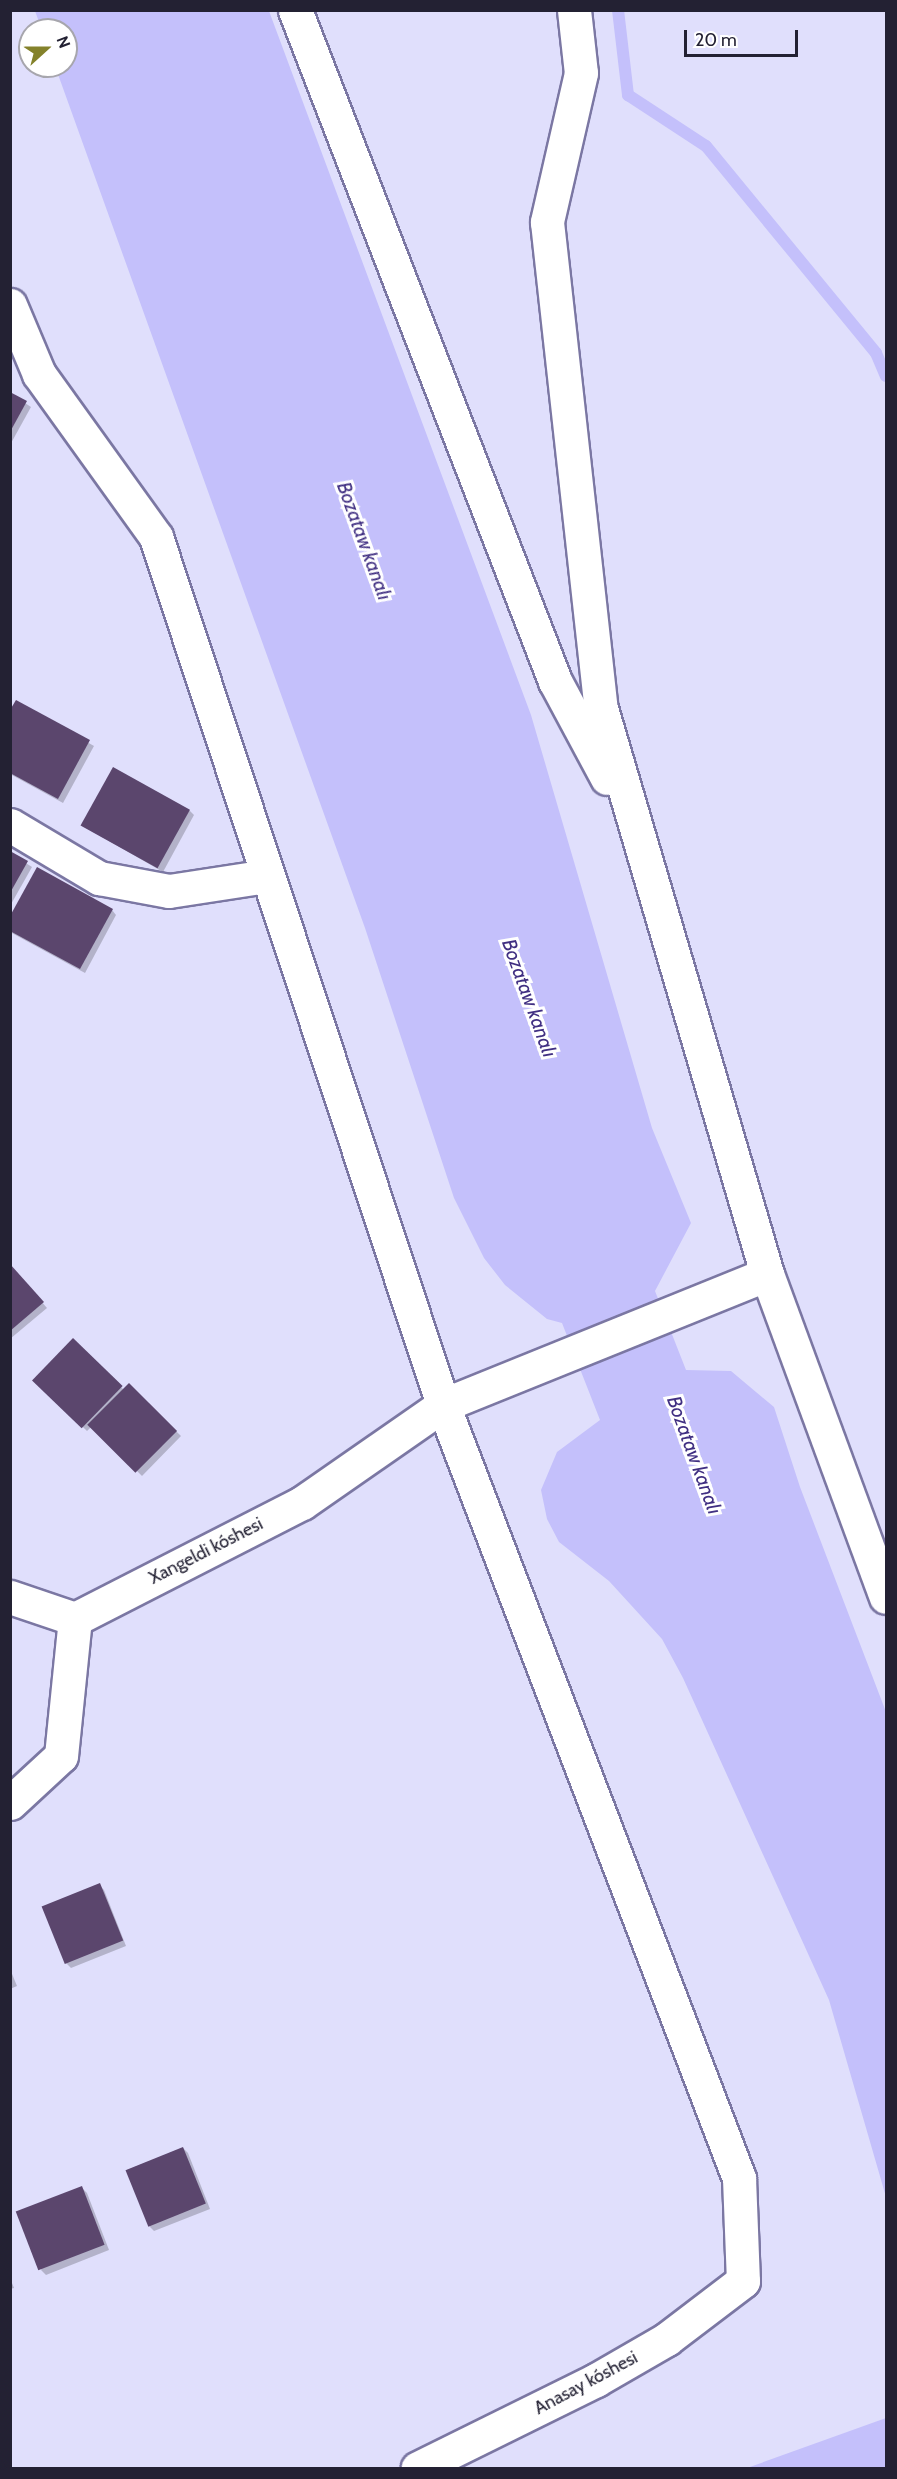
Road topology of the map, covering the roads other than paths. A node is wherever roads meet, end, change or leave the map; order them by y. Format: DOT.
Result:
graph roads {
  1 [pos="296,10"];
  2 [pos="574,10"];
  3 [pos="10,305"];
  4 [pos="10,352"];
  5 [pos="39,374"];
  6 [pos="10,825"];
  7 [pos="640,843"];
  8 [pos="267,876"];
  9 [pos="767,1274"];
  10 [pos="442,1405"];
  11 [pos="886,1596"];
  12 [pos="10,1597"];
  13 [pos="75,1619"];
  14 [pos="10,1803"];
  15 [pos="418,2469"];
  1 -- 7 [label="street"];
  2 -- 7 [label="street"];
  3 -- 5 [label="street"];
  4 -- 5 [label="street"];
  5 -- 8 [label="street"];
  6 -- 8 [label="street"];
  7 -- 9 [label="street"];
  8 -- 10 [label="street"];
  9 -- 10 [label="street, Xangeldi kóshesi"];
  9 -- 11 [label="street"];
  10 -- 13 [label="street, Xangeldi kóshesi"];
  10 -- 15 [label="street, Anasay kóshesi"];
  12 -- 13 [label="street"];
  13 -- 14 [label="street"];
}
